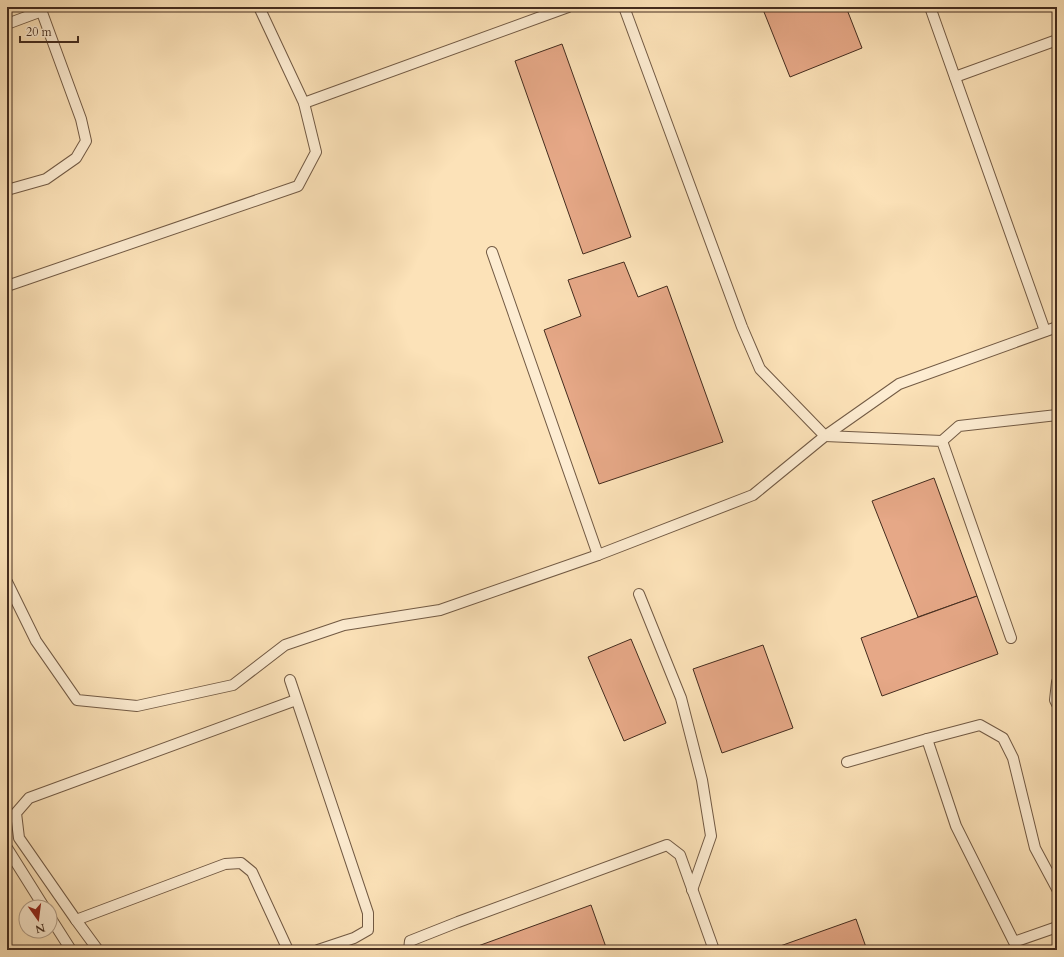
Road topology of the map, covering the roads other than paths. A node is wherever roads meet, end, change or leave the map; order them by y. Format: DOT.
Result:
graph roads {
  1 [pos="259,7"];
  2 [pos="568,7"];
  3 [pos="624,7"];
  4 [pos="930,7"];
  5 [pos="41,9"];
  6 [pos="7,24"];
  7 [pos="1057,40"];
  8 [pos="955,77"];
  9 [pos="304,104"];
  10 [pos="7,190"];
  11 [pos="492,252"];
  12 [pos="7,286"];
  13 [pos="1057,327"];
  14 [pos="1046,332"];
  15 [pos="1057,415"];
  16 [pos="825,436"];
  17 [pos="942,441"];
  18 [pos="598,555"];
  19 [pos="7,582"];
  20 [pos="639,594"];
  21 [pos="1011,638"];
  22 [pos="290,680"];
  23 [pos="1057,682"];
  24 [pos="296,700"];
  25 [pos="1057,704"];
  26 [pos="927,739"];
  27 [pos="847,762"];
  28 [pos="7,848"];
  29 [pos="1057,889"];
  30 [pos="692,890"];
  31 [pos="39,899"];
  32 [pos="76,920"];
  33 [pos="1057,927"];
  34 [pos="58,930"];
  35 [pos="71,950"];
  36 [pos="98,950"];
  37 [pos="288,950"];
  38 [pos="318,950"];
  39 [pos="410,950"];
  40 [pos="714,950"];
  1 -- 9 [label="lane"];
  2 -- 9 [label="lane"];
  3 -- 16 [label="lane"];
  4 -- 8 [label="lane"];
  5 -- 6 [label="lane"];
  5 -- 10 [label="lane"];
  7 -- 8 [label="lane"];
  8 -- 14 [label="lane"];
  9 -- 12 [label="lane"];
  11 -- 18 [label="lane"];
  13 -- 14 [label="lane"];
  14 -- 16 [label="lane"];
  15 -- 17 [label="lane"];
  16 -- 17 [label="lane"];
  16 -- 18 [label="lane"];
  17 -- 21 [label="lane"];
  18 -- 19 [label="lane"];
  20 -- 30 [label="lane"];
  22 -- 24 [label="lane"];
  23 -- 25 [label="lane"];
  24 -- 32 [label="lane"];
  24 -- 38 [label="lane"];
  26 -- 27 [label="lane"];
  26 -- 29 [label="lane"];
  26 -- 33 [label="lane"];
  28 -- 31 [label="lane"];
  30 -- 39 [label="lane"];
  30 -- 40 [label="lane"];
  32 -- 36 [label="lane"];
  32 -- 37 [label="lane"];
  34 -- 35 [label="lane"];
}
